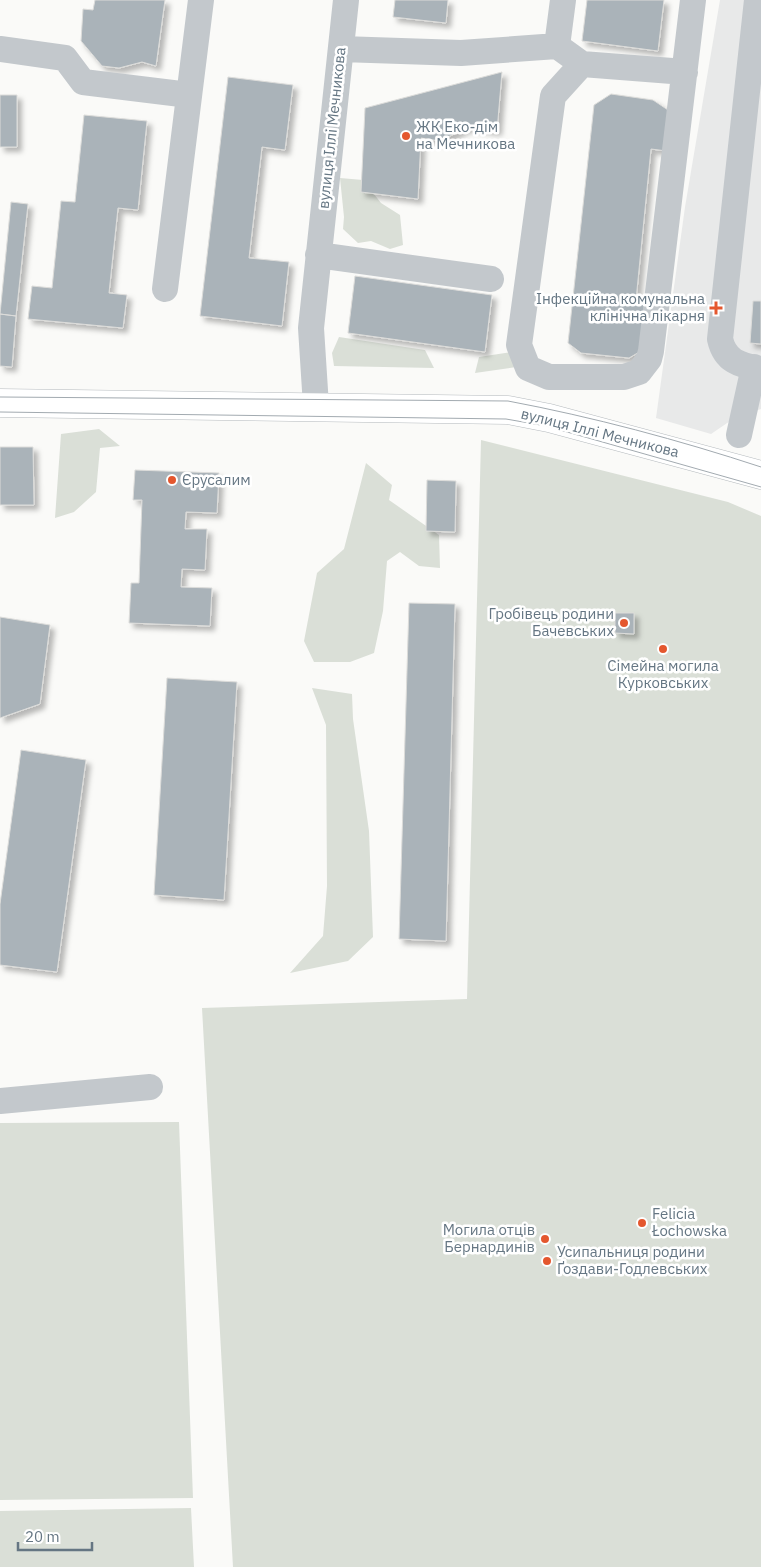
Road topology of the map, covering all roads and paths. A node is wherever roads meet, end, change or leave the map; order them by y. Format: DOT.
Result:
graph roads {
  1 [pos="200,0"];
  2 [pos="346,0"];
  3 [pos="562,0"];
  4 [pos="692,0"];
  5 [pos="757,0"];
  6 [pos="557,46"];
  7 [pos="0,49"];
  8 [pos="340,49"];
  9 [pos="582,64"];
  10 [pos="685,72"];
  11 [pos="189,95"];
  12 [pos="318,256"];
  13 [pos="492,279"];
  14 [pos="165,289"];
  15 [pos="758,368"];
  16 [pos="0,403"];
  17 [pos="316,406"];
  18 [pos="750,429"];
  19 [pos="716,462"];
  20 [pos="761,476"];
  21 [pos="150,1087"];
  22 [pos="0,1101"];
  1 -- 11 [label="lane"];
  2 -- 8 [label="lane, вулиця Іллі Мечникова"];
  3 -- 6 [label="lane"];
  4 -- 10 [label="lane"];
  5 -- 15 [label="lane"];
  6 -- 8 [label="lane"];
  6 -- 9 [label="lane"];
  7 -- 11 [label="lane"];
  8 -- 12 [label="lane, вулиця Іллі Мечникова"];
  9 -- 10 [label="lane"];
  9 -- 10 [label="lane"];
  11 -- 14 [label="lane"];
  12 -- 13 [label="lane"];
  12 -- 17 [label="lane, вулиця Іллі Мечникова"];
  15 -- 18 [label="lane"];
  16 -- 17 [label="main road, вулиця Іллі Мечникова"];
  17 -- 19 [label="main road, вулиця Іллі Мечникова"];
  18 -- 19 [label="lane"];
  19 -- 20 [label="main road, вулиця Іллі Мечникова"];
  21 -- 22 [label="lane"];
}
